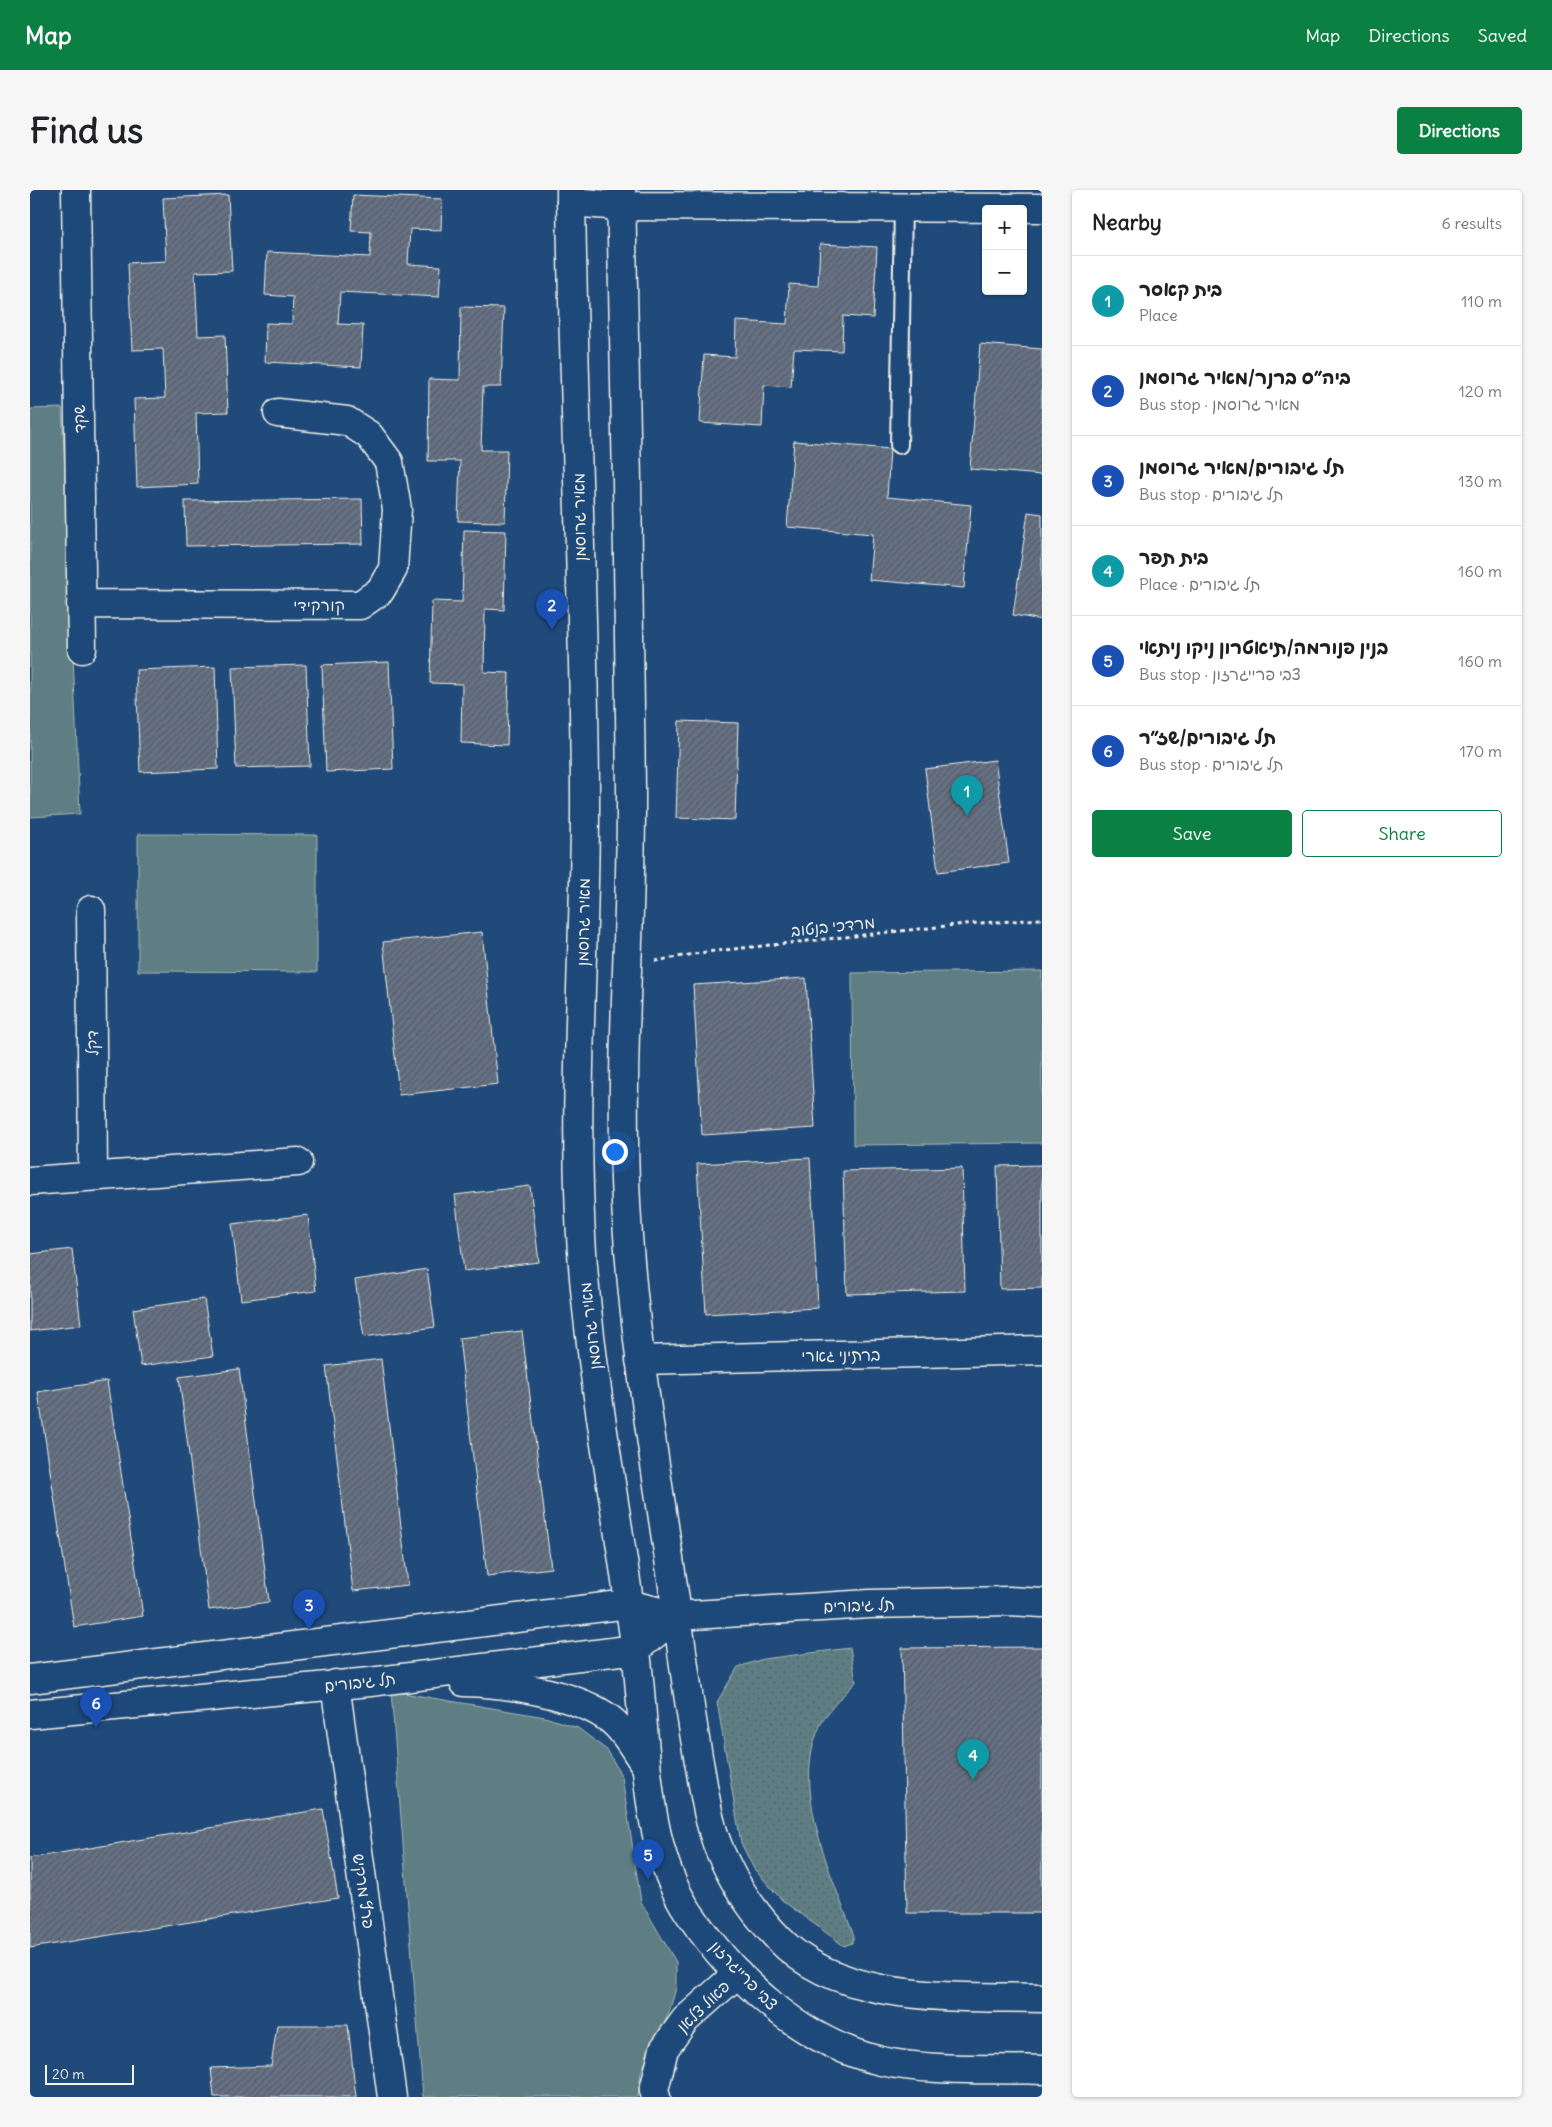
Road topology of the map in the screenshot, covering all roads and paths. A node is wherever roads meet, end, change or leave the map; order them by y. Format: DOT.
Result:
graph roads {
  1 [pos="76,190"];
  2 [pos="571,196"];
  3 [pos="621,198"];
  4 [pos="903,205"];
  5 [pos="1042,208"];
  6 [pos="278,413"];
  7 [pos="899,445"];
  8 [pos="81,604"];
  9 [pos="82,649"];
  10 [pos="91,910"];
  11 [pos="1042,919"];
  12 [pos="628,963"];
  13 [pos="298,1162"];
  14 [pos="93,1176"];
  15 [pos="30,1181"];
  16 [pos="1042,1350"];
  17 [pos="640,1360"];
  18 [pos="1042,1603"];
  19 [pos="628,1604"];
  20 [pos="677,1616"];
  21 [pos="636,1649"];
  22 [pos="30,1679"];
  23 [pos="370,1682"];
  24 [pos="335,1684"];
  25 [pos="30,1714"];
  26 [pos="648,1770"];
  27 [pos="738,1973"];
  28 [pos="1042,1998"];
  29 [pos="1042,2070"];
  30 [pos="392,2097"];
  31 [pos="656,2097"];
  1 -- 8 [label="street, שקד"];
  2 -- 3 [label="street"];
  2 -- 19 [label="street, מאיר גרוסמן"];
  3 -- 4 [label="street"];
  3 -- 12 [label="street"];
  4 -- 5 [label="street"];
  4 -- 7 [label="lane"];
  6 -- 8 [label="street, קורקידי"];
  8 -- 9 [label="street, שקד"];
  10 -- 14 [label="street, דקל"];
  11 -- 12 [label="path, מרדכי בנטוב"];
  12 -- 17 [label="street"];
  13 -- 14 [label="street"];
  14 -- 15 [label="street"];
  16 -- 17 [label="street, ברתיני גארי"];
  17 -- 20 [label="street"];
  18 -- 20 [label="street, תל גיבורים"];
  19 -- 20 [label="street, תל גיבורים"];
  19 -- 21 [label="street, מאיר גרוסמן"];
  19 -- 22 [label="street, תל גיבורים"];
  20 -- 21 [label="street"];
  20 -- 28 [label="street"];
  21 -- 23 [label="street, תל גיבורים"];
  21 -- 26 [label="street, צבי פרייגרזון"];
  23 -- 24 [label="street, תל גיבורים"];
  23 -- 26 [label="street"];
  24 -- 25 [label="street, תל גיבורים"];
  24 -- 30 [label="street, פרץ מרקיש"];
  26 -- 27 [label="street, צבי פרייגרזון"];
  27 -- 29 [label="street, צבי פרייגרזון"];
  27 -- 31 [label="street, פאול צלאן"];
}
